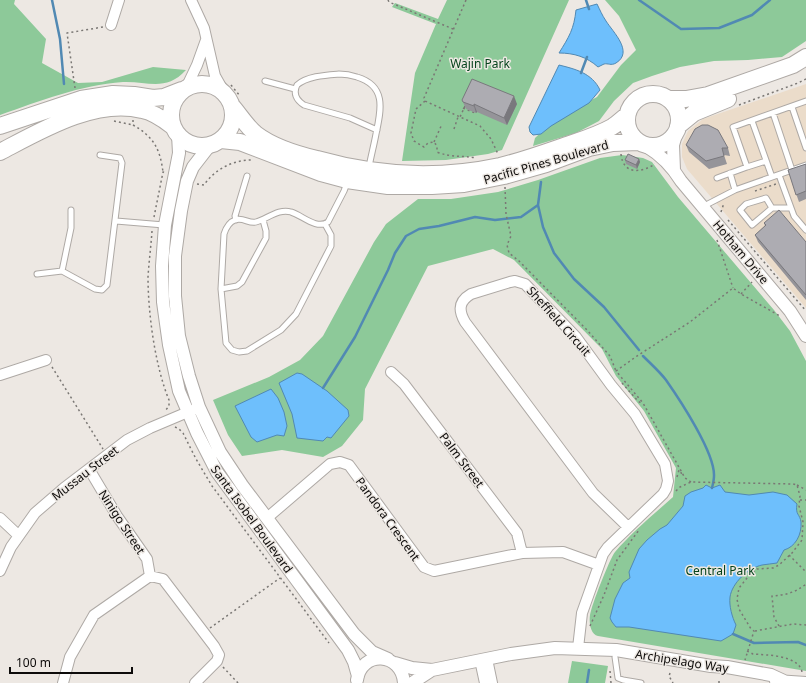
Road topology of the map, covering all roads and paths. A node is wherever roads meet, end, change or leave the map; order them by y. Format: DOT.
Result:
graph roads {
  1 [pos="119,0"];
  2 [pos="191,0"];
  3 [pos="388,0"];
  4 [pos="466,0"];
  5 [pos="111,25"];
  6 [pos="453,29"];
  7 [pos="206,40"];
  8 [pos="806,57"];
  9 [pos="806,68"];
  10 [pos="806,79"];
  11 [pos="265,81"];
  12 [pos="185,88"];
  13 [pos="295,89"];
  14 [pos="76,92"];
  15 [pos="228,99"];
  16 [pos="668,99"];
  17 [pos="425,101"];
  18 [pos="806,101"];
  19 [pos="737,105"];
  20 [pos="466,106"];
  21 [pos="792,107"];
  22 [pos="463,108"];
  23 [pos="475,113"];
  24 [pos="773,113"];
  25 [pos="626,116"];
  26 [pos="460,117"];
  27 [pos="109,120"];
  28 [pos="752,121"];
  29 [pos="442,124"];
  30 [pos="133,125"];
  31 [pos="0,126"];
  32 [pos="454,129"];
  33 [pos="678,129"];
  34 [pos="175,130"];
  35 [pos="377,130"];
  36 [pos="434,142"];
  37 [pos="215,143"];
  38 [pos="642,144"];
  39 [pos="806,148"];
  40 [pos="620,150"];
  41 [pos="0,152"];
  42 [pos="100,155"];
  43 [pos="499,157"];
  44 [pos="479,159"];
  45 [pos="660,159"];
  46 [pos="258,161"];
  47 [pos="766,161"];
  48 [pos="806,165"];
  49 [pos="747,167"];
  50 [pos="674,170"];
  51 [pos="792,170"];
  52 [pos="369,171"];
  53 [pos="730,173"];
  54 [pos="778,175"];
  55 [pos="175,176"];
  56 [pos="247,176"];
  57 [pos="772,177"];
  58 [pos="717,178"];
  59 [pos="347,180"];
  60 [pos="187,181"];
  61 [pos="778,183"];
  62 [pos="505,184"];
  63 [pos="735,190"];
  64 [pos="749,193"];
  65 [pos="728,200"];
  66 [pos="708,204"];
  67 [pos="772,208"];
  68 [pos="791,208"];
  69 [pos="71,210"];
  70 [pos="726,218"];
  71 [pos="236,220"];
  72 [pos="263,220"];
  73 [pos="116,221"];
  74 [pos="153,224"];
  75 [pos="325,224"];
  76 [pos="165,225"];
  77 [pos="806,230"];
  78 [pos="722,246"];
  79 [pos="62,271"];
  80 [pos="36,274"];
  81 [pos="759,274"];
  82 [pos="221,288"];
  83 [pos="733,288"];
  84 [pos="741,294"];
  85 [pos="790,311"];
  86 [pos="806,311"];
  87 [pos="806,336"];
  88 [pos="46,360"];
  89 [pos="616,371"];
  90 [pos="391,372"];
  91 [pos="0,375"];
  92 [pos="199,407"];
  93 [pos="188,411"];
  94 [pos="168,420"];
  95 [pos="107,456"];
  96 [pos="89,469"];
  97 [pos="685,478"];
  98 [pos="676,480"];
  99 [pos="691,482"];
  100 [pos="797,485"];
  101 [pos="676,486"];
  102 [pos="806,490"];
  103 [pos="800,500"];
  104 [pos="806,500"];
  105 [pos="0,518"];
  106 [pos="267,518"];
  107 [pos="628,527"];
  108 [pos="640,529"];
  109 [pos="18,535"];
  110 [pos="522,553"];
  111 [pos="789,555"];
  112 [pos="599,565"];
  113 [pos="0,571"];
  114 [pos="806,572"];
  115 [pos="150,576"];
  116 [pos="280,578"];
  117 [pos="806,584"];
  118 [pos="806,625"];
  119 [pos="779,626"];
  120 [pos="589,628"];
  121 [pos="754,632"];
  122 [pos="204,633"];
  123 [pos="333,648"];
  124 [pos="578,648"];
  125 [pos="747,651"];
  126 [pos="615,657"];
  127 [pos="484,660"];
  128 [pos="217,661"];
  129 [pos="392,661"];
  130 [pos="744,662"];
  131 [pos="432,670"];
  132 [pos="670,673"];
  133 [pos="804,677"];
  134 [pos="619,680"];
  135 [pos="357,681"];
  136 [pos="786,682"];
  137 [pos="63,683"];
  138 [pos="195,683"];
  139 [pos="238,683"];
  140 [pos="404,683"];
  141 [pos="412,683"];
  142 [pos="485,683"];
  143 [pos="492,683"];
  144 [pos="641,683"];
  145 [pos="674,683"];
  1 -- 5 [label="street"];
  2 -- 7 [label="street"];
  3 -- 6 [label="path"];
  4 -- 6 [label="path"];
  5 -- 14 [label="path"];
  6 -- 17 [label="path"];
  7 -- 12 [label="street"];
  7 -- 15 [label="street"];
  8 -- 16 [label="main road"];
  9 -- 33 [label="main road"];
  10 -- 19 [label="path"];
  11 -- 13 [label="lane"];
  12 -- 15 [label="main road"];
  12 -- 31 [label="main road"];
  12 -- 34 [label="main road"];
  13 -- 35 [label="lane"];
  13 -- 35 [label="lane"];
  15 -- 37 [label="main road"];
  15 -- 52 [label="main road, Pacific Pines Boulevard"];
  16 -- 25 [label="main road"];
  16 -- 33 [label="main road"];
  17 -- 26 [label="path"];
  17 -- 36 [label="path"];
  18 -- 21 [label="lane"];
  20 -- 22 [label="path"];
  21 -- 24 [label="lane"];
  21 -- 39 [label="lane"];
  22 -- 23 [label="path"];
  22 -- 26 [label="path"];
  24 -- 28 [label="lane"];
  24 -- 51 [label="lane"];
  25 -- 38 [label="main road"];
  25 -- 52 [label="main road, Pacific Pines Boulevard"];
  26 -- 32 [label="path"];
  26 -- 43 [label="path"];
  27 -- 30 [label="path"];
  28 -- 47 [label="lane"];
  28 -- 49 [label="lane"];
  29 -- 36 [label="path"];
  33 -- 38 [label="main road"];
  33 -- 50 [label="street"];
  34 -- 37 [label="main road"];
  34 -- 41 [label="main road"];
  34 -- 55 [label="street, Santa Isobel Boulevard"];
  35 -- 52 [label="lane"];
  36 -- 44 [label="path"];
  37 -- 59 [label="main road, Pacific Pines Boulevard"];
  37 -- 60 [label="street, Santa Isobel Boulevard"];
  38 -- 45 [label="street, Hotham Drive"];
  38 -- 59 [label="main road, Pacific Pines Boulevard"];
  40 -- 45 [label="path"];
  42 -- 73 [label="lane"];
  45 -- 50 [label="street, Hotham Drive"];
  46 -- 60 [label="path"];
  47 -- 49 [label="lane"];
  47 -- 57 [label="lane"];
  48 -- 51 [label="lane"];
  49 -- 53 [label="lane"];
  50 -- 66 [label="street, Hotham Drive"];
  51 -- 54 [label="lane"];
  53 -- 58 [label="lane"];
  53 -- 63 [label="lane"];
  54 -- 57 [label="lane"];
  54 -- 68 [label="lane"];
  55 -- 74 [label="path"];
  55 -- 76 [label="street, Santa Isobel Boulevard"];
  56 -- 71 [label="lane"];
  57 -- 63 [label="lane"];
  59 -- 75 [label="lane"];
  60 -- 92 [label="street, Santa Isobel Boulevard"];
  61 -- 64 [label="path"];
  62 -- 89 [label="path"];
  63 -- 66 [label="lane"];
  65 -- 66 [label="path"];
  66 -- 81 [label="street, Hotham Drive"];
  67 -- 67 [label="lane"];
  67 -- 68 [label="lane"];
  68 -- 77 [label="lane"];
  69 -- 79 [label="lane"];
  70 -- 86 [label="path"];
  71 -- 72 [label="lane"];
  71 -- 82 [label="lane"];
  72 -- 75 [label="lane"];
  72 -- 82 [label="lane"];
  73 -- 74 [label="lane"];
  73 -- 79 [label="lane"];
  74 -- 76 [label="lane"];
  74 -- 94 [label="path"];
  75 -- 82 [label="lane"];
  76 -- 93 [label="street, Santa Isobel Boulevard"];
  78 -- 83 [label="path"];
  79 -- 80 [label="lane"];
  81 -- 84 [label="path"];
  81 -- 85 [label="street, Hotham Drive"];
  83 -- 84 [label="path"];
  83 -- 89 [label="path"];
  84 -- 85 [label="path"];
  85 -- 87 [label="street, Hotham Drive"];
  88 -- 91 [label="street"];
  88 -- 95 [label="path"];
  89 -- 97 [label="path"];
  90 -- 110 [label="street, Palm Street"];
  92 -- 93 [label="street, Mussau Street"];
  92 -- 106 [label="street, Santa Isobel Boulevard"];
  93 -- 94 [label="street, Mussau Street"];
  93 -- 135 [label="street, Santa Isobel Boulevard"];
  94 -- 95 [label="street, Mussau Street"];
  94 -- 116 [label="path"];
  95 -- 96 [label="street, Mussau Street"];
  96 -- 109 [label="street, Mussau Street"];
  96 -- 115 [label="street, Ninigo Street"];
  97 -- 98 [label="path"];
  97 -- 99 [label="path"];
  99 -- 100 [label="path"];
  99 -- 101 [label="path"];
  100 -- 102 [label="path"];
  100 -- 103 [label="path"];
  103 -- 104 [label="path"];
  103 -- 111 [label="path"];
  105 -- 109 [label="street"];
  106 -- 110 [label="street, Pandora Crescent"];
  106 -- 129 [label="street, Santa Isobel Boulevard"];
  107 -- 107 [label="street, Sheffield Circuit"];
  107 -- 112 [label="street, Sheffield Circuit"];
  108 -- 120 [label="path"];
  109 -- 113 [label="street, Mussau Street"];
  110 -- 112 [label="street, Pandora Crescent"];
  111 -- 114 [label="path"];
  111 -- 121 [label="path"];
  112 -- 124 [label="street, Sheffield Circuit"];
  115 -- 122 [label="street"];
  115 -- 137 [label="street"];
  116 -- 122 [label="path"];
  116 -- 123 [label="path"];
  117 -- 119 [label="path"];
  118 -- 119 [label="path"];
  119 -- 121 [label="path"];
  121 -- 125 [label="path"];
  122 -- 128 [label="street"];
  124 -- 126 [label="street, Archipelago Way"];
  124 -- 127 [label="street, Archipelago Way"];
  124 -- 136 [label="street, Archipelago Way"];
  125 -- 130 [label="path"];
  125 -- 133 [label="path"];
  126 -- 134 [label="lane"];
  126 -- 136 [label="street, Archipelago Way"];
  127 -- 131 [label="street, Archipelago Way"];
  127 -- 142 [label="street"];
  127 -- 143 [label="street"];
  128 -- 138 [label="street"];
  128 -- 139 [label="path"];
  129 -- 131 [label="street, Archipelago Way"];
  129 -- 135 [label="street"];
  129 -- 140 [label="street"];
  131 -- 141 [label="street, Archipelago Way"];
  132 -- 145 [label="path"];
  133 -- 136 [label="street, Archipelago Way"];
  134 -- 144 [label="lane"];
}
